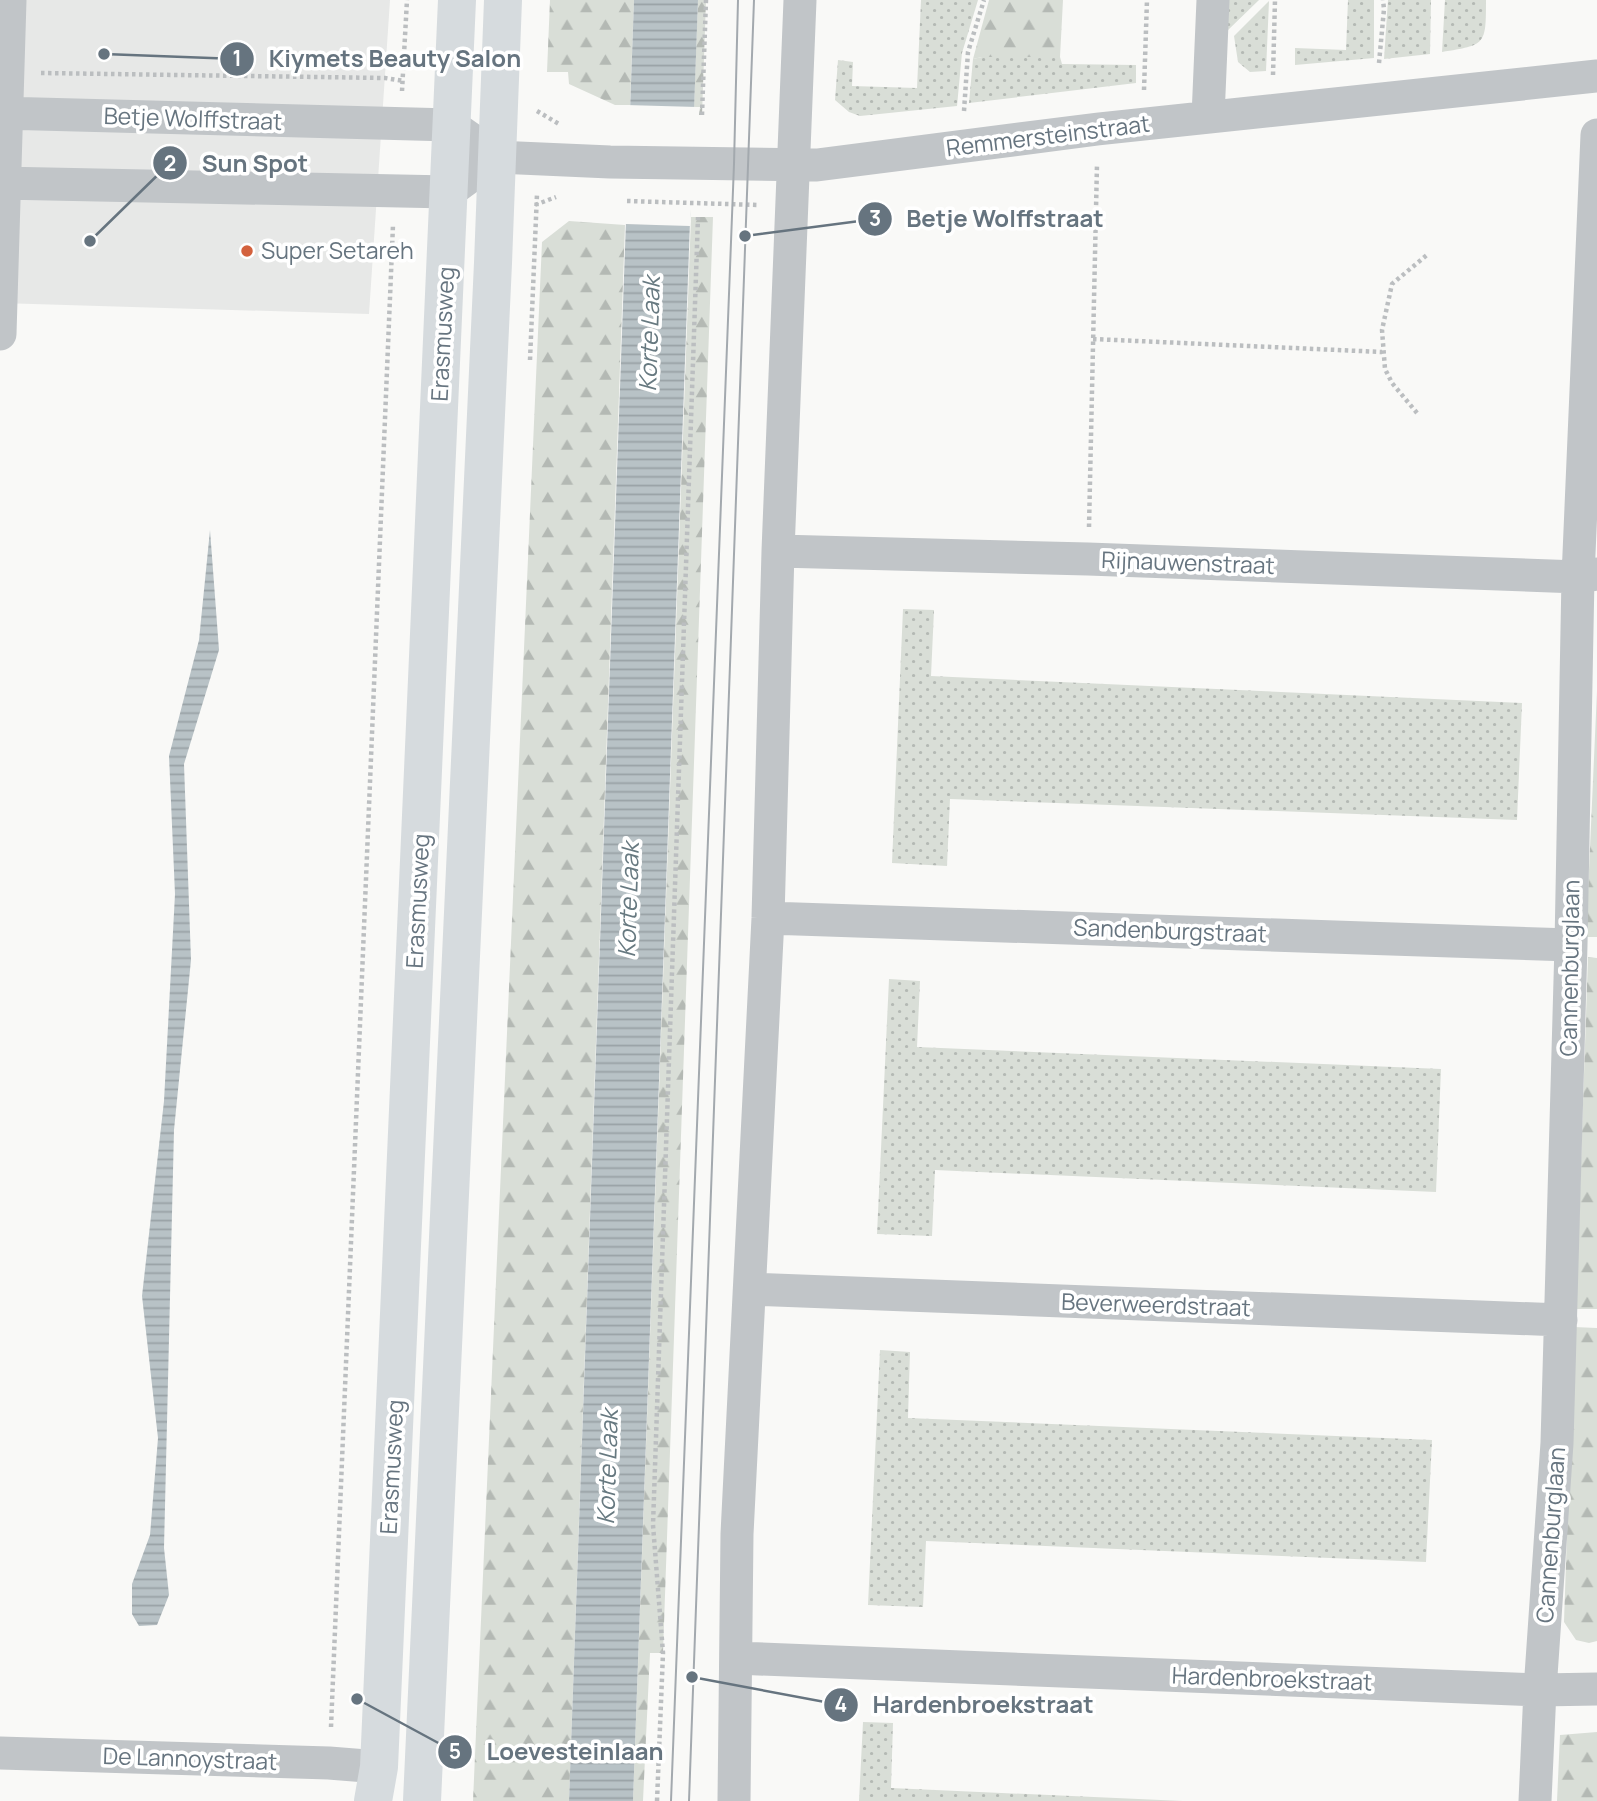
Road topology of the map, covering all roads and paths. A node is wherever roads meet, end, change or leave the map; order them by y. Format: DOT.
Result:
graph roads {
  1 [pos="10,0"];
  2 [pos="407,0"];
  3 [pos="457,0"];
  4 [pos="503,0"];
  5 [pos="706,0"];
  6 [pos="800,0"];
  7 [pos="984,0"];
  8 [pos="1147,0"];
  9 [pos="1213,0"];
  10 [pos="1275,0"];
  11 [pos="1383,0"];
  12 [pos="8,72"];
  13 [pos="1597,76"];
  14 [pos="1273,79"];
  15 [pos="404,81"];
  16 [pos="1144,90"];
  17 [pos="1376,99"];
  18 [pos="964,112"];
  19 [pos="3,114"];
  20 [pos="702,115"];
  21 [pos="1208,117"];
  22 [pos="400,122"];
  23 [pos="451,125"];
  24 [pos="1098,130"];
  25 [pos="1597,135"];
  26 [pos="497,157"];
  27 [pos="794,166"];
  28 [pos="2,183"];
  29 [pos="395,191"];
  30 [pos="449,192"];
  31 [pos="619,200"];
  32 [pos="692,204"];
  33 [pos="698,217"];
  34 [pos="1428,254"];
  35 [pos="0,334"];
  36 [pos="1093,339"];
  37 [pos="1382,352"];
  38 [pos="1416,413"];
  39 [pos="778,551"];
  40 [pos="1088,559"];
  41 [pos="1588,576"];
  42 [pos="768,918"];
  43 [pos="1572,945"];
  44 [pos="751,1289"];
  45 [pos="1561,1320"];
  46 [pos="736,1658"];
  47 [pos="1597,1689"];
  48 [pos="1540,1690"];
  49 [pos="0,1753"];
  50 [pos="329,1763"];
  51 [pos="376,1784"];
  52 [pos="422,1801"];
  53 [pos="657,1801"];
  54 [pos="734,1801"];
  55 [pos="1535,1801"];
  1 -- 12 [label="street"];
  2 -- 15 [label="path"];
  3 -- 23 [label="main road, Erasmusweg"];
  4 -- 26 [label="main road, Erasmusweg"];
  5 -- 20 [label="path"];
  6 -- 27 [label="street"];
  7 -- 18 [label="path"];
  8 -- 16 [label="path"];
  9 -- 21 [label="street"];
  10 -- 14 [label="path"];
  11 -- 17 [label="path"];
  12 -- 15 [label="path"];
  12 -- 19 [label="street"];
  13 -- 17 [label="street, Remmersteinstraat"];
  15 -- 22 [label="path"];
  17 -- 21 [label="street, Remmersteinstraat"];
  19 -- 22 [label="street, Betje Wolffstraat"];
  19 -- 28 [label="street"];
  21 -- 24 [label="street, Remmersteinstraat"];
  22 -- 23 [label="street, Betje Wolffstraat"];
  23 -- 26 [label="street"];
  23 -- 30 [label="main road, Erasmusweg"];
  24 -- 27 [label="street, Remmersteinstraat"];
  24 -- 36 [label="path"];
  25 -- 41 [label="street, Cannenburglaan"];
  26 -- 27 [label="street, Remmersteinstraat"];
  26 -- 30 [label="street"];
  26 -- 52 [label="main road, Erasmusweg"];
  27 -- 39 [label="street"];
  28 -- 29 [label="street"];
  28 -- 35 [label="street"];
  29 -- 30 [label="street"];
  29 -- 50 [label="path"];
  30 -- 51 [label="main road, Erasmusweg"];
  31 -- 32 [label="path"];
  33 -- 53 [label="path"];
  34 -- 37 [label="path"];
  36 -- 37 [label="path"];
  36 -- 40 [label="path"];
  37 -- 38 [label="path"];
  39 -- 40 [label="street, Rijnauwenstraat"];
  39 -- 42 [label="street"];
  40 -- 41 [label="street, Rijnauwenstraat"];
  41 -- 43 [label="street, Cannenburglaan"];
  42 -- 43 [label="street, Sandenburgstraat"];
  42 -- 44 [label="street"];
  43 -- 45 [label="street, Cannenburglaan"];
  44 -- 45 [label="street, Beverweerdstraat"];
  44 -- 46 [label="street"];
  45 -- 48 [label="street, Cannenburglaan"];
  46 -- 48 [label="street, Hardenbroekstraat"];
  46 -- 54 [label="street"];
  47 -- 48 [label="street, Hardenbroekstraat"];
  48 -- 55 [label="street, Cannenburglaan"];
  49 -- 50 [label="street, De Lannoystraat"];
  50 -- 51 [label="street, De Lannoystraat"];
}
